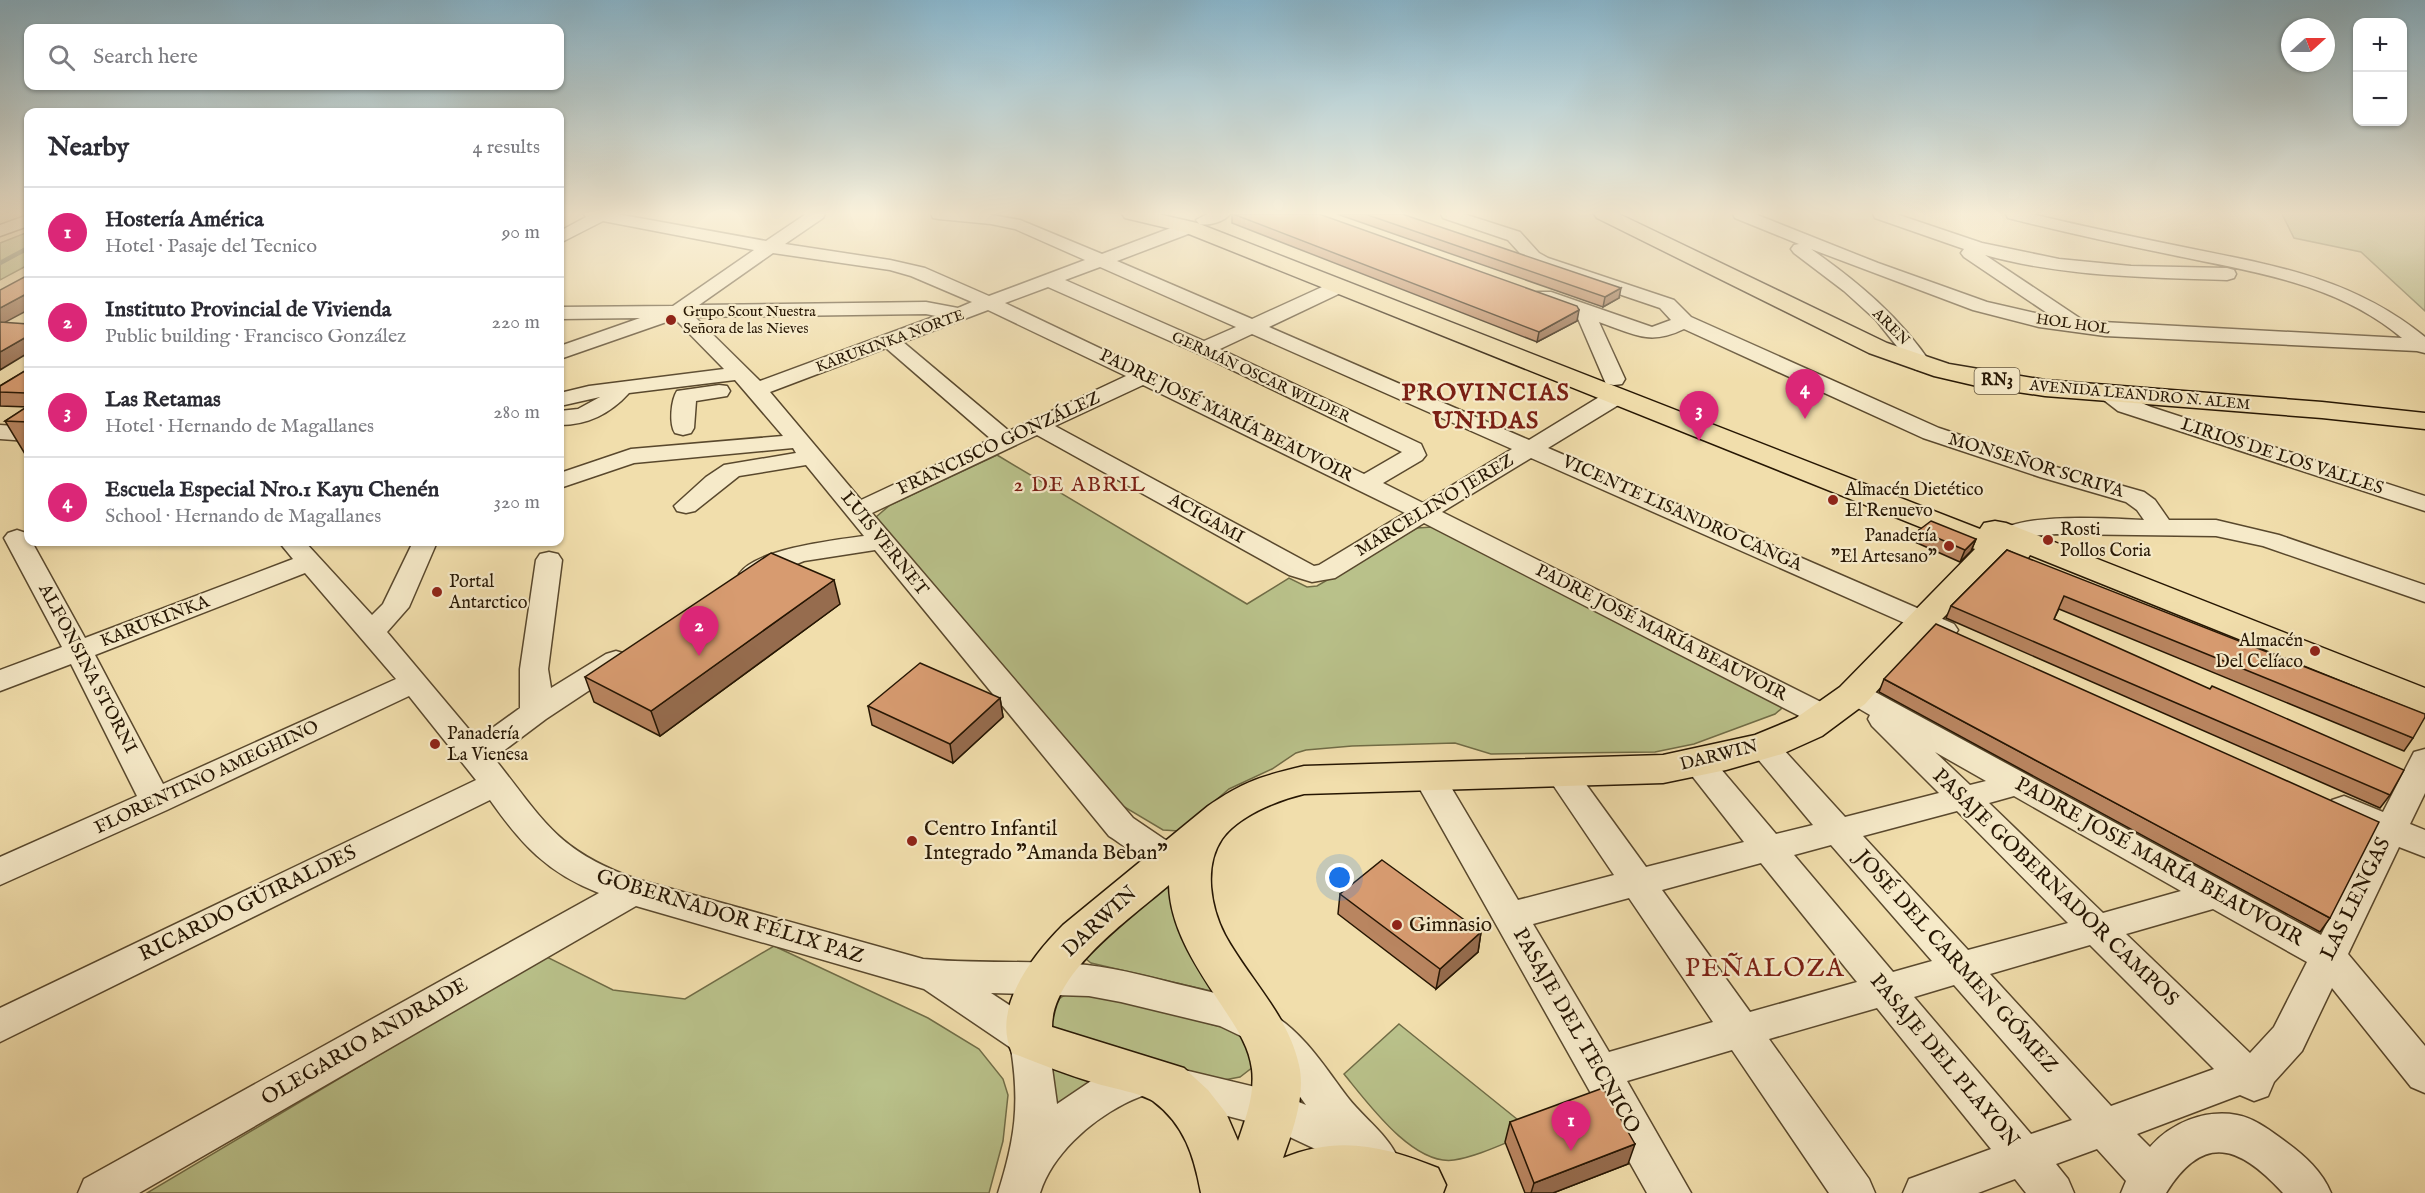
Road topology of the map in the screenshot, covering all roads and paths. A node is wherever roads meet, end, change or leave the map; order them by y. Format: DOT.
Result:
graph roads {
  1 [pos="736,270"];
  2 [pos="910,270"];
  3 [pos="1079,270"];
  4 [pos="1122,270"];
  5 [pos="1305,270"];
  6 [pos="1323,270"];
  7 [pos="1565,270"];
  8 [pos="1718,270"];
  9 [pos="1827,270"];
  10 [pos="1879,270"];
  11 [pos="1994,270"];
  12 [pos="2125,270"];
  13 [pos="2266,270"];
  14 [pos="2282,273"];
  15 [pos="1051,280"];
  16 [pos="1340,286"];
  17 [pos="1529,291"];
  18 [pos="992,304"];
  19 [pos="678,311"];
  20 [pos="1585,311"];
  21 [pos="564,313"];
  22 [pos="961,315"];
  23 [pos="1684,321"];
  24 [pos="1253,327"];
  25 [pos="2080,327"];
  26 [pos="890,340"];
  27 [pos="2424,346"];
  28 [pos="1204,349"];
  29 [pos="564,352"];
  30 [pos="1922,365"];
  31 [pos="1142,377"];
  32 [pos="750,383"];
  33 [pos="621,388"];
  34 [pos="1616,388"];
  35 [pos="2107,394"];
  36 [pos="564,398"];
  37 [pos="564,417"];
  38 [pos="2425,421"];
  39 [pos="1038,426"];
  40 [pos="683,428"];
  41 [pos="0,432"];
  42 [pos="24,434"];
  43 [pos="1007,441"];
  44 [pos="1530,448"];
  45 [pos="806,449"];
  46 [pos="564,480"];
  47 [pos="1365,483"];
  48 [pos="2425,504"];
  49 [pos="686,506"];
  50 [pos="857,511"];
  51 [pos="1422,513"];
  52 [pos="2161,526"];
  53 [pos="15,538"];
  54 [pos="881,541"];
  55 [pos="2002,541"];
  56 [pos="423,546"];
  57 [pos="300,552"];
  58 [pos="549,560"];
  59 [pos="1312,574"];
  60 [pos="733,586"];
  61 [pos="2425,594"];
  62 [pos="1923,620"];
  63 [pos="372,632"];
  64 [pos="1966,640"];
  65 [pos="634,649"];
  66 [pos="78,651"];
  67 [pos="0,681"];
  68 [pos="413,683"];
  69 [pos="1856,694"];
  70 [pos="2425,702"];
  71 [pos="535,712"];
  72 [pos="2425,716"];
  73 [pos="1826,717"];
  74 [pos="1762,746"];
  75 [pos="2425,760"];
  76 [pos="1698,763"];
  77 [pos="486,770"];
  78 [pos="1561,772"];
  79 [pos="1428,776"];
  80 [pos="2018,784"];
  81 [pos="1965,798"];
  82 [pos="2325,799"];
  83 [pos="156,802"];
  84 [pos="1207,827"];
  85 [pos="2390,828"];
  86 [pos="1838,831"];
  87 [pos="2425,844"];
  88 [pos="1768,849"];
  89 [pos="1172,857"];
  90 [pos="0,872"];
  91 [pos="1637,883"];
  92 [pos="632,891"];
  93 [pos="2217,894"];
  94 [pos="1509,916"];
  95 [pos="2097,929"];
  96 [pos="2328,956"];
  97 [pos="1961,968"];
  98 [pos="923,974"];
  99 [pos="1047,978"];
  100 [pos="1885,990"];
  101 [pos="0,1026"];
  102 [pos="1259,1026"];
  103 [pos="1741,1031"];
  104 [pos="1029,1039"];
  105 [pos="2424,1071"];
  106 [pos="1155,1080"];
  107 [pos="1607,1086"];
  108 [pos="2247,1094"];
  109 [pos="1272,1109"];
  110 [pos="2104,1127"];
  111 [pos="2023,1157"];
  112 [pos="1377,1158"];
  113 [pos="1023,1180"];
  114 [pos="2146,1185"];
  115 [pos="1426,1189"];
  116 [pos="99,1193"];
  117 [pos="1227,1193"];
  118 [pos="1246,1193"];
  119 [pos="1270,1193"];
  120 [pos="1670,1193"];
  121 [pos="1854,1193"];
  122 [pos="1924,1193"];
  123 [pos="2053,1193"];
  124 [pos="2310,1193"];
  1 -- 19 [label="street"];
  2 -- 18 [label="street, PADRE JOSÉ MARÍA BEAUVOIR"];
  3 -- 15 [label="street, KARUKINKA NORTE"];
  4 -- 24 [label="street, VICENTE LISANDRO CANGA"];
  5 -- 16 [label="main road"];
  6 -- 34 [label="main road"];
  7 -- 23 [label="street, MONSEÑOR SCRIVA"];
  8 -- 30 [label="main road, AVENIDA LEANDRO N. ALEM / RN3"];
  9 -- 30 [label="street, AREN"];
  10 -- 25 [label="street, HOL HOL"];
  11 -- 25 [label="street"];
  12 -- 14 [label="street"];
  13 -- 14 [label="street"];
  14 -- 27 [label="street"];
  15 -- 18 [label="street, KARUKINKA NORTE"];
  15 -- 28 [label="street, GERMÁN OSCAR WILDER"];
  16 -- 24 [label="street"];
  16 -- 34 [label="main road"];
  17 -- 20 [label="street"];
  18 -- 22 [label="street, KARUKINKA NORTE"];
  18 -- 31 [label="street, PADRE JOSÉ MARÍA BEAUVOIR"];
  19 -- 21 [label="street"];
  19 -- 22 [label="street"];
  19 -- 29 [label="street"];
  19 -- 32 [label="street, LUIS VERNET"];
  20 -- 23 [label="street"];
  20 -- 34 [label="street"];
  22 -- 26 [label="street, KARUKINKA NORTE"];
  23 -- 52 [label="street, MONSEÑOR SCRIVA"];
  24 -- 28 [label="street"];
  24 -- 44 [label="street, VICENTE LISANDRO CANGA"];
  25 -- 27 [label="street, HOL HOL"];
  26 -- 32 [label="street, KARUKINKA NORTE"];
  26 -- 43 [label="street"];
  28 -- 47 [label="street, GERMÁN OSCAR WILDER"];
  30 -- 35 [label="main road, AVENIDA LEANDRO N. ALEM / RN3"];
  31 -- 39 [label="street, FRANCISCO GONZÁLEZ"];
  31 -- 47 [label="street, PADRE JOSÉ MARÍA BEAUVOIR"];
  32 -- 33 [label="street"];
  32 -- 40 [label="street"];
  32 -- 45 [label="street, LUIS VERNET"];
  33 -- 36 [label="street"];
  33 -- 37 [label="street"];
  34 -- 44 [label="street, MARCELINO JEREZ"];
  34 -- 55 [label="main road"];
  35 -- 38 [label="main road, AVENIDA LEANDRO N. ALEM / RN3"];
  35 -- 48 [label="street, LIRIOS DE LOS VALLES"];
  39 -- 43 [label="street, FRANCISCO GONZÁLEZ"];
  39 -- 59 [label="street, ACIGAMI"];
  41 -- 42 [label="street"];
  43 -- 50 [label="street, FRANCISCO GONZÁLEZ"];
  44 -- 51 [label="street, MARCELINO JEREZ"];
  44 -- 62 [label="street, VICENTE LISANDRO CANGA"];
  45 -- 46 [label="street"];
  45 -- 49 [label="street"];
  45 -- 50 [label="street, LUIS VERNET"];
  47 -- 51 [label="street, PADRE JOSÉ MARÍA BEAUVOIR"];
  50 -- 54 [label="street, LUIS VERNET"];
  51 -- 59 [label="street, MARCELINO JEREZ"];
  51 -- 73 [label="street, PADRE JOSÉ MARÍA BEAUVOIR"];
  52 -- 55 [label="street, DARWIN"];
  52 -- 61 [label="street"];
  53 -- 66 [label="street, ALFONSINA STORNI"];
  54 -- 60 [label="street"];
  54 -- 89 [label="street, LUIS VERNET"];
  55 -- 62 [label="main road, DARWIN"];
  55 -- 70 [label="main road"];
  55 -- 72 [label="main road"];
  56 -- 63 [label="street"];
  57 -- 63 [label="street, GOBERNADOR FÉLIX PAZ"];
  57 -- 66 [label="street, KARUKINKA"];
  58 -- 71 [label="street"];
  62 -- 64 [label="street, VICENTE LISANDRO CANGA"];
  62 -- 69 [label="main road, DARWIN"];
  63 -- 68 [label="street, GOBERNADOR FÉLIX PAZ"];
  65 -- 71 [label="street"];
  66 -- 67 [label="street, KARUKINKA"];
  66 -- 83 [label="street, ALFONSINA STORNI"];
  68 -- 77 [label="street, GOBERNADOR FÉLIX PAZ"];
  68 -- 83 [label="street, FLORENTINO AMEGHINO"];
  69 -- 73 [label="main road, DARWIN"];
  69 -- 80 [label="street, PADRE JOSÉ MARÍA BEAUVOIR"];
  69 -- 81 [label="street, PASAJE GOBERNADOR CAMPOS"];
  71 -- 77 [label="street"];
  73 -- 74 [label="main road, DARWIN"];
  74 -- 76 [label="main road, DARWIN"];
  74 -- 86 [label="street, JOSÉ DEL CARMEN GÓMEZ"];
  75 -- 85 [label="street, LAS LENGAS"];
  76 -- 78 [label="main road, DARWIN"];
  76 -- 88 [label="street, PASAJE DEL PLAYON"];
  77 -- 92 [label="street, GOBERNADOR FÉLIX PAZ"];
  77 -- 101 [label="street, RICARDO GÜIRALDES"];
  78 -- 79 [label="main road, DARWIN"];
  78 -- 91 [label="street"];
  79 -- 84 [label="main road, DARWIN"];
  79 -- 94 [label="street, PASAJE DEL TECNICO"];
  80 -- 81 [label="street"];
  80 -- 93 [label="street, PADRE JOSÉ MARÍA BEAUVOIR"];
  81 -- 86 [label="street"];
  81 -- 95 [label="street, PASAJE GOBERNADOR CAMPOS"];
  82 -- 85 [label="street"];
  83 -- 90 [label="street, FLORENTINO AMEGHINO"];
  84 -- 89 [label="main road, DARWIN"];
  84 -- 102 [label="main road, DARWIN"];
  85 -- 87 [label="street"];
  85 -- 96 [label="street, LAS LENGAS"];
  86 -- 88 [label="street"];
  86 -- 97 [label="street, JOSÉ DEL CARMEN GÓMEZ"];
  88 -- 91 [label="street"];
  88 -- 100 [label="street, PASAJE DEL PLAYON"];
  89 -- 99 [label="main road, DARWIN"];
  91 -- 94 [label="street"];
  91 -- 103 [label="street"];
  92 -- 98 [label="street, GOBERNADOR FÉLIX PAZ"];
  92 -- 116 [label="street, OLEGARIO ANDRADE"];
  93 -- 95 [label="street"];
  93 -- 96 [label="street, PADRE JOSÉ MARÍA BEAUVOIR"];
  94 -- 107 [label="street, PASAJE DEL TECNICO"];
  95 -- 97 [label="street"];
  95 -- 108 [label="street, PASAJE GOBERNADOR CAMPOS"];
  96 -- 105 [label="street, PADRE JOSÉ MARÍA BEAUVOIR"];
  96 -- 108 [label="street, LAS LENGAS"];
  97 -- 100 [label="street"];
  97 -- 110 [label="street, JOSÉ DEL CARMEN GÓMEZ"];
  98 -- 99 [label="street, GOBERNADOR FÉLIX PAZ"];
  98 -- 104 [label="street, GOBERNADOR FÉLIX PAZ"];
  99 -- 102 [label="street, GOBERNADOR FÉLIX PAZ"];
  99 -- 104 [label="main road, DARWIN"];
  100 -- 103 [label="street"];
  100 -- 111 [label="street, PASAJE DEL PLAYON"];
  102 -- 109 [label="main road"];
  102 -- 112 [label="street, GOBERNADOR FÉLIX PAZ"];
  103 -- 107 [label="street"];
  103 -- 121 [label="street"];
  104 -- 106 [label="main road, GOBERNADOR FÉLIX PAZ"];
  104 -- 113 [label="street"];
  106 -- 109 [label="street, GOBERNADOR FÉLIX PAZ"];
  106 -- 113 [label="street"];
  106 -- 117 [label="main road"];
  107 -- 120 [label="street, PASAJE DEL TECNICO"];
  108 -- 110 [label="street"];
  108 -- 114 [label="street"];
  108 -- 124 [label="street"];
  109 -- 112 [label="street, GOBERNADOR FÉLIX PAZ"];
  109 -- 118 [label="main road"];
  110 -- 111 [label="street"];
  110 -- 114 [label="street, JOSÉ DEL CARMEN GÓMEZ"];
  111 -- 122 [label="street"];
  111 -- 123 [label="street, PASAJE DEL PLAYON"];
  112 -- 115 [label="street, GOBERNADOR FÉLIX PAZ"];
  115 -- 119 [label="main road"];
}
